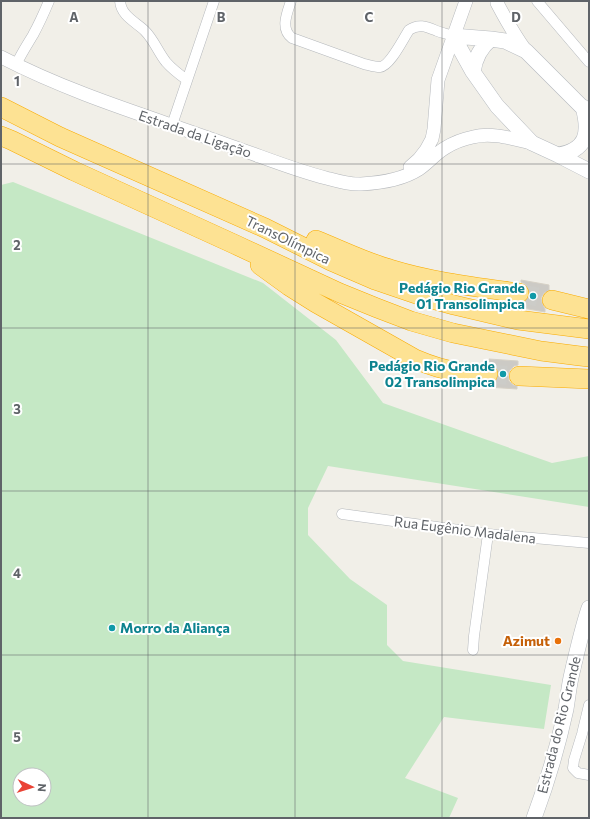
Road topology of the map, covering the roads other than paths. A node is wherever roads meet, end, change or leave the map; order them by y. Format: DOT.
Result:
graph roads {
  1 [pos="49,1"];
  2 [pos="120,1"];
  3 [pos="214,1"];
  4 [pos="291,1"];
  5 [pos="466,1"];
  6 [pos="537,1"];
  7 [pos="498,2"];
  8 [pos="453,36"];
  9 [pos="491,39"];
  10 [pos="526,51"];
  11 [pos="1,57"];
  12 [pos="589,62"];
  13 [pos="16,65"];
  14 [pos="473,72"];
  15 [pos="187,80"];
  16 [pos="1,107"];
  17 [pos="586,111"];
  18 [pos="172,125"];
  19 [pos="1,136"];
  20 [pos="532,143"];
  21 [pos="558,155"];
  22 [pos="589,171"];
  23 [pos="395,180"];
  24 [pos="265,228"];
  25 [pos="234,244"];
  26 [pos="519,293"];
  27 [pos="552,300"];
  28 [pos="589,309"];
  29 [pos="589,329"];
  30 [pos="589,357"];
  31 [pos="488,374"];
  32 [pos="519,376"];
  33 [pos="589,379"];
  34 [pos="342,514"];
  35 [pos="488,534"];
  36 [pos="589,543"];
  37 [pos="589,608"];
  38 [pos="473,650"];
  39 [pos="589,705"];
  40 [pos="587,721"];
  41 [pos="586,735"];
  42 [pos="589,775"];
  43 [pos="534,818"];
  1 -- 13 [label="street"];
  2 -- 15 [label="street"];
  3 -- 15 [label="street"];
  4 -- 8 [label="street"];
  5 -- 8 [label="street"];
  6 -- 12 [label="street"];
  7 -- 10 [label="street"];
  8 -- 9 [label="main road"];
  8 -- 14 [label="main road"];
  8 -- 23 [label="street"];
  9 -- 10 [label="main road"];
  9 -- 14 [label="main road"];
  10 -- 17 [label="main road"];
  11 -- 13 [label="street, Estrada da Ligação"];
  13 -- 18 [label="street, Estrada da Ligação"];
  14 -- 20 [label="main road"];
  15 -- 18 [label="street"];
  16 -- 24 [label="highway, TransOlímpica"];
  17 -- 21 [label="main road"];
  18 -- 23 [label="street, Estrada da Ligação"];
  19 -- 25 [label="highway, TransOlímpica"];
  20 -- 21 [label="main road"];
  20 -- 23 [label="street, Estrada da Ligação"];
  21 -- 22 [label="main road"];
  24 -- 26 [label="highway"];
  24 -- 29 [label="highway, TransOlímpica"];
  25 -- 30 [label="highway, TransOlímpica"];
  25 -- 31 [label="highway"];
  27 -- 28 [label="highway"];
  32 -- 33 [label="highway"];
  34 -- 35 [label="street, Rua Eugênio Madalena"];
  35 -- 36 [label="street, Rua Eugênio Madalena"];
  35 -- 38 [label="street"];
  37 -- 43 [label="main road, Estrada do Rio Grande"];
  39 -- 40 [label="street"];
  40 -- 41 [label="street"];
  41 -- 42 [label="street"];
}
